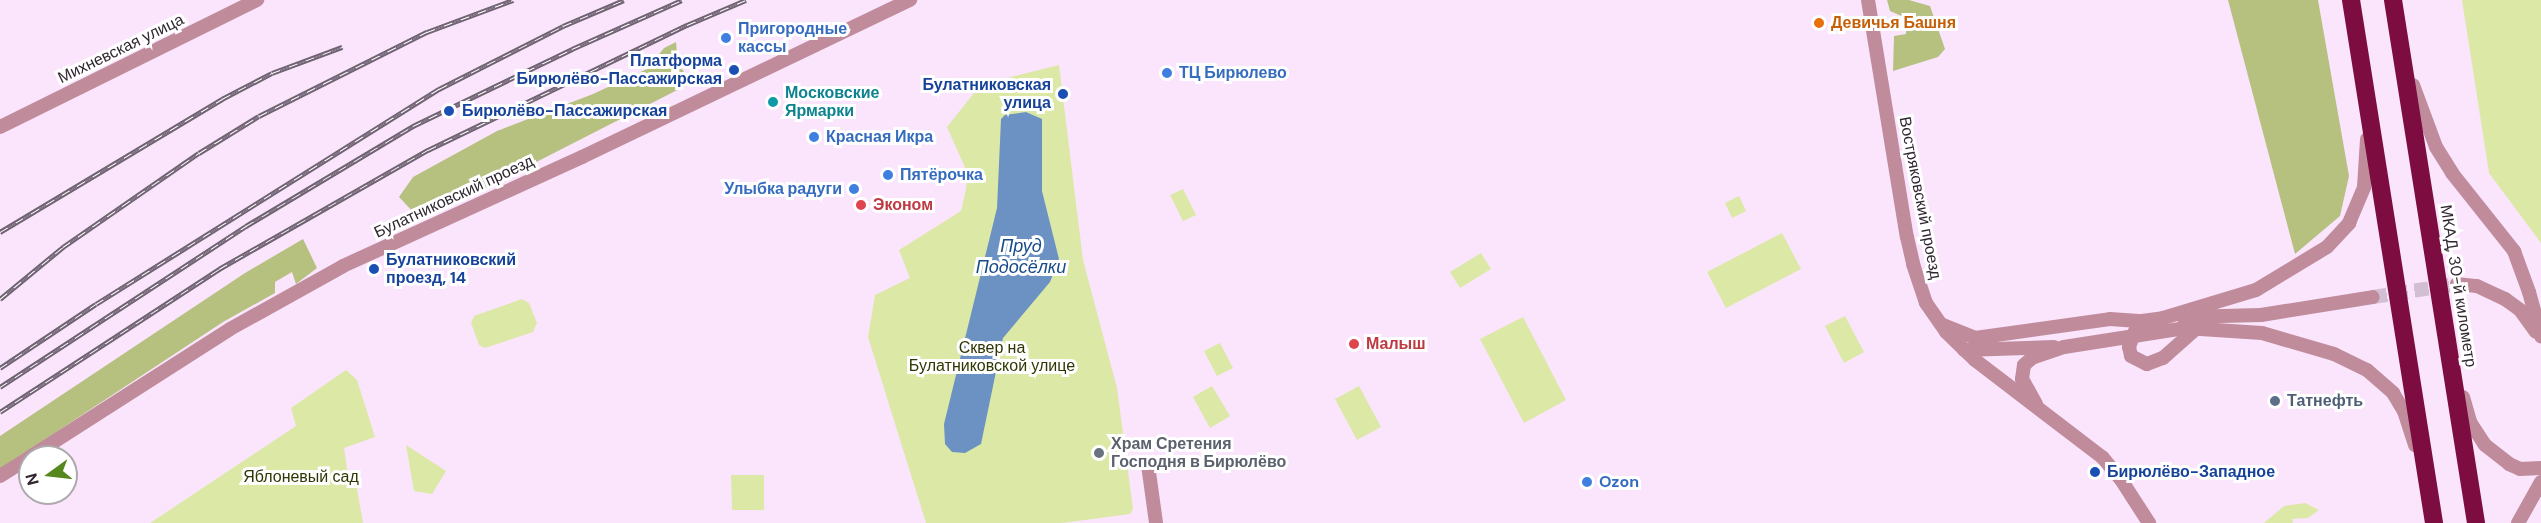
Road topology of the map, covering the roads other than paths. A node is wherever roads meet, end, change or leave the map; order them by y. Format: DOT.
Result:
graph roads {
  1 [pos="257,0"];
  2 [pos="910,0"];
  3 [pos="1868,0"];
  4 [pos="2351,0"];
  5 [pos="2393,0"];
  6 [pos="2402,54"];
  7 [pos="2361,63"];
  8 [pos="0,128"];
  9 [pos="2457,284"];
  10 [pos="2373,297"];
  11 [pos="2442,307"];
  12 [pos="2244,316"];
  13 [pos="2163,318"];
  14 [pos="2142,321"];
  15 [pos="1939,323"];
  16 [pos="2192,330"];
  17 [pos="2009,335"];
  18 [pos="2132,336"];
  19 [pos="2541,336"];
  20 [pos="2541,342"];
  21 [pos="2064,346"];
  22 [pos="1978,355"];
  23 [pos="2040,411"];
  24 [pos="49,445"];
  25 [pos="18,465"];
  26 [pos="1148,465"];
  27 [pos="2541,468"];
  28 [pos="0,476"];
  29 [pos="2541,482"];
  30 [pos="2434,521"];
  31 [pos="1156,523"];
  32 [pos="2149,523"];
  33 [pos="2476,523"];
  34 [pos="2518,523"];
  1 -- 8 [label="street, Михневская улица"];
  2 -- 24 [label="street, Булатниковский проезд"];
  3 -- 15 [label="street, Востряковский проезд"];
  4 -- 7 [label="highway"];
  5 -- 6 [label="highway, МКАД, 30-й километр"];
  6 -- 11 [label="highway, МКАД, 30-й километр"];
  6 -- 19 [label="street"];
  7 -- 13 [label="street"];
  7 -- 30 [label="highway"];
  9 -- 20 [label="street"];
  10 -- 12 [label="street"];
  11 -- 27 [label="street"];
  11 -- 33 [label="highway, МКАД, 30-й километр"];
  12 -- 13 [label="street"];
  12 -- 16 [label="street"];
  13 -- 14 [label="street"];
  14 -- 17 [label="street"];
  14 -- 18 [label="street"];
  15 -- 17 [label="street"];
  15 -- 22 [label="street, Востряковский проезд"];
  16 -- 18 [label="street"];
  16 -- 18 [label="street"];
  16 -- 30 [label="street"];
  17 -- 22 [label="street"];
  18 -- 21 [label="street"];
  21 -- 22 [label="street"];
  21 -- 23 [label="street"];
  22 -- 23 [label="street"];
  23 -- 32 [label="street"];
  25 -- 28 [label="street, Булатниковский проезд"];
  26 -- 31 [label="street"];
  29 -- 34 [label="street"];
}
